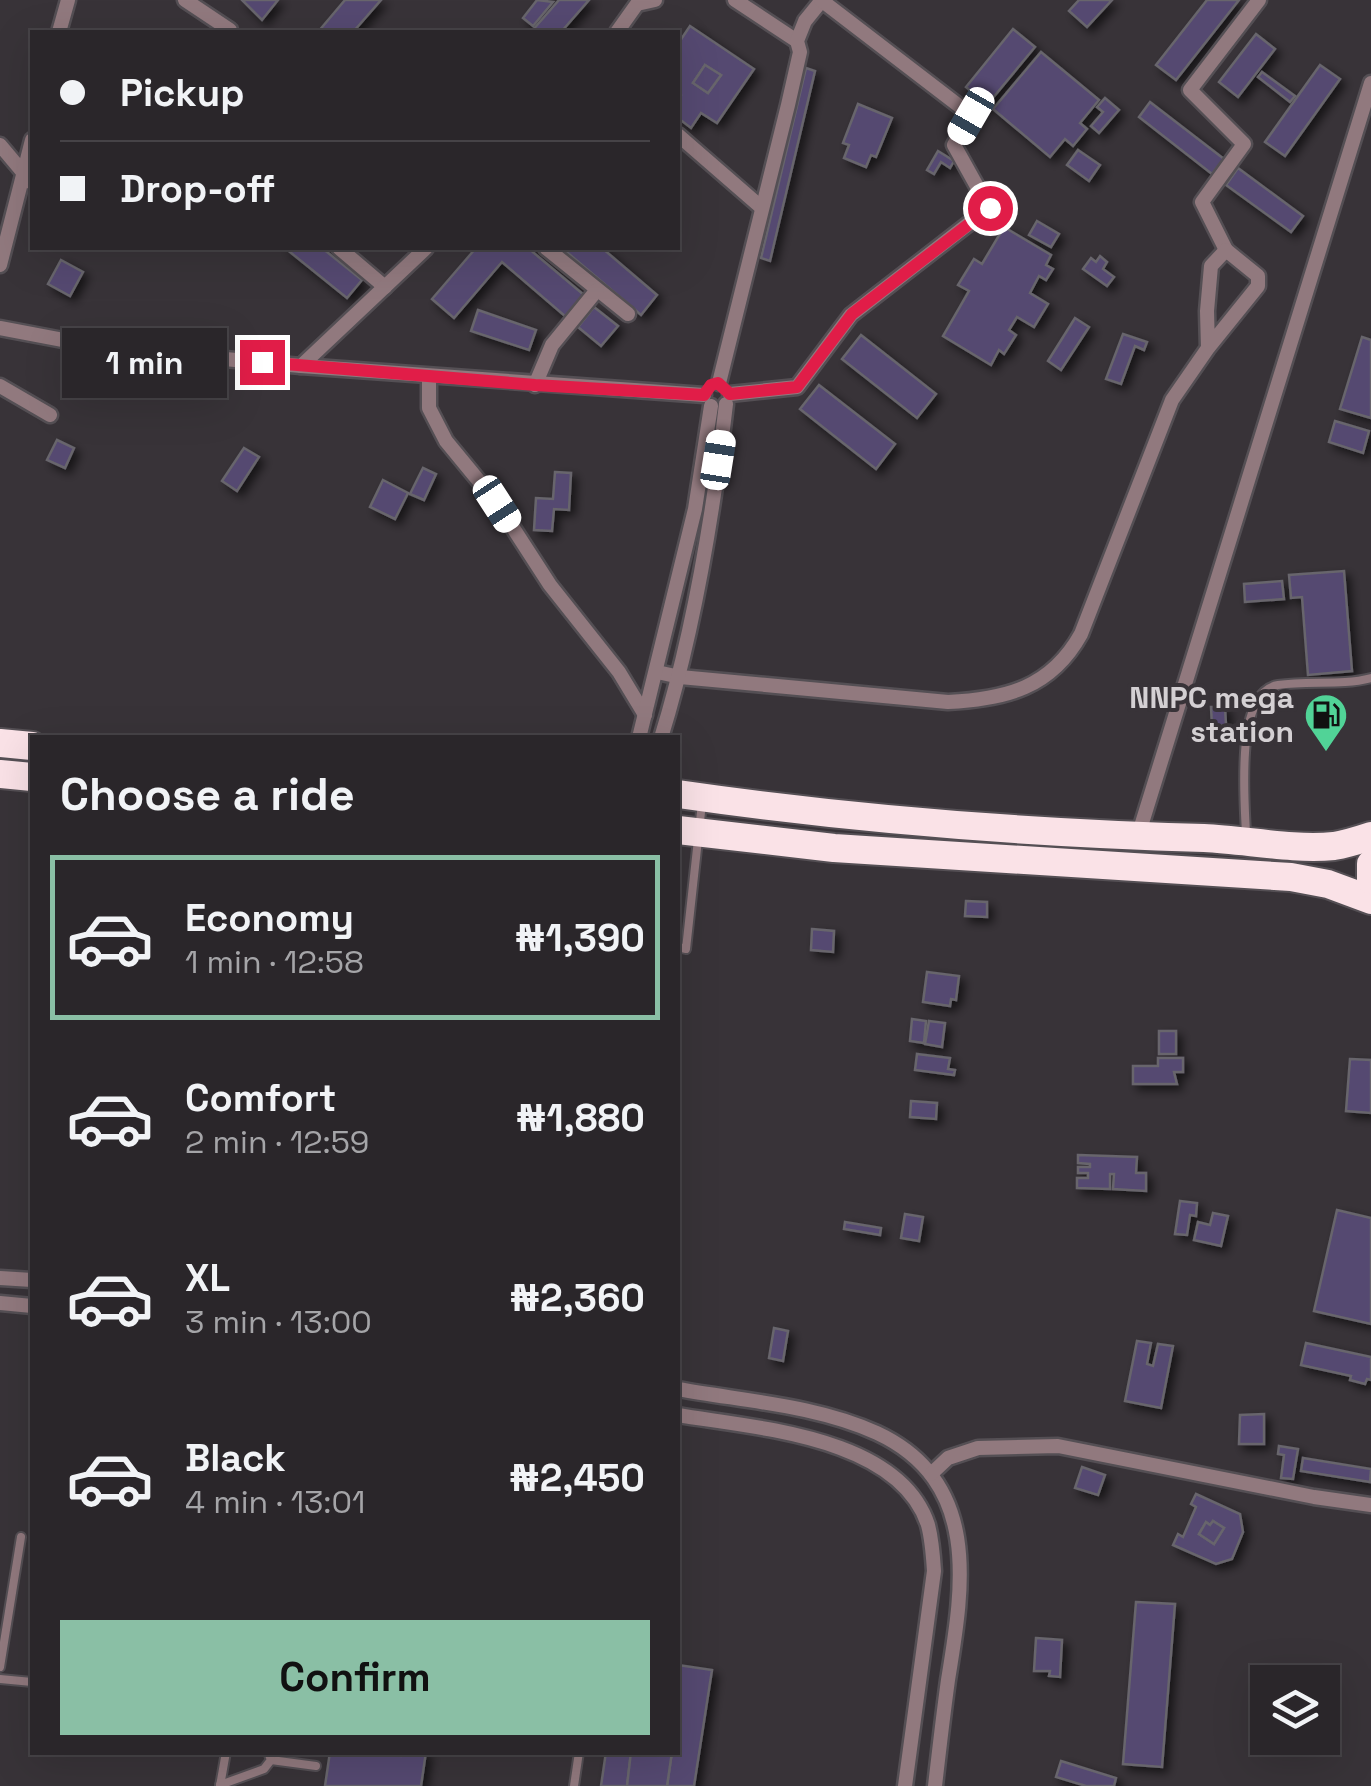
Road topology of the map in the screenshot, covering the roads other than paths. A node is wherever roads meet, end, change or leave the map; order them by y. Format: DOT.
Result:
graph roads {
  1 [pos="68,0"];
  2 [pos="185,0"];
  3 [pos="655,0"];
  4 [pos="735,0"];
  5 [pos="822,0"];
  6 [pos="1259,0"];
  7 [pos="60,30"];
  8 [pos="230,30"];
  9 [pos="618,30"];
  10 [pos="798,41"];
  11 [pos="1371,83"];
  12 [pos="680,137"];
  13 [pos="0,145"];
  14 [pos="28,178"];
  15 [pos="762,208"];
  16 [pos="340,250"];
  17 [pos="424,250"];
  18 [pos="548,250"];
  19 [pos="1226,250"];
  20 [pos="0,265"];
  21 [pos="385,287"];
  22 [pos="597,290"];
  23 [pos="628,314"];
  24 [pos="0,328"];
  25 [pos="1208,348"];
  26 [pos="301,366"];
  27 [pos="429,376"];
  28 [pos="535,385"];
  29 [pos="0,386"];
  30 [pos="718,396"];
  31 [pos="50,415"];
  32 [pos="657,672"];
  33 [pos="680,677"];
  34 [pos="1371,678"];
  35 [pos="645,715"];
  36 [pos="640,735"];
  37 [pos="661,735"];
  38 [pos="0,743"];
  39 [pos="30,746"];
  40 [pos="0,774"];
  41 [pos="30,777"];
  42 [pos="690,796"];
  43 [pos="688,832"];
  44 [pos="1138,836"];
  45 [pos="1371,836"];
  46 [pos="1246,840"];
  47 [pos="1371,864"];
  48 [pos="1371,880"];
  49 [pos="1371,900"];
  50 [pos="680,948"];
  51 [pos="0,1278"];
  52 [pos="30,1280"];
  53 [pos="0,1303"];
  54 [pos="30,1306"];
  55 [pos="680,1389"];
  56 [pos="680,1415"];
  57 [pos="931,1474"];
  58 [pos="1371,1504"];
  59 [pos="21,1537"];
  60 [pos="0,1667"];
  61 [pos="0,1679"];
  62 [pos="30,1682"];
  63 [pos="225,1755"];
  64 [pos="579,1755"];
  65 [pos="270,1756"];
  66 [pos="316,1766"];
  67 [pos="220,1786"];
  68 [pos="574,1786"];
  69 [pos="905,1786"];
  70 [pos="935,1786"];
  1 -- 7 [label="street"];
  2 -- 8 [label="street"];
  3 -- 9 [label="street"];
  4 -- 10 [label="street"];
  5 -- 10 [label="street"];
  5 -- 30 [label="street"];
  6 -- 19 [label="street"];
  10 -- 15 [label="street"];
  11 -- 44 [label="street"];
  12 -- 15 [label="street"];
  13 -- 14 [label="street"];
  14 -- 20 [label="street"];
  15 -- 30 [label="street"];
  16 -- 21 [label="street"];
  17 -- 21 [label="street"];
  18 -- 22 [label="street"];
  19 -- 25 [label="street"];
  19 -- 25 [label="street"];
  21 -- 26 [label="street"];
  22 -- 23 [label="street"];
  22 -- 28 [label="street"];
  24 -- 26 [label="street"];
  25 -- 33 [label="street"];
  26 -- 27 [label="street"];
  27 -- 28 [label="street"];
  27 -- 35 [label="street"];
  28 -- 30 [label="street"];
  29 -- 31 [label="street"];
  30 -- 32 [label="street"];
  30 -- 33 [label="street"];
  32 -- 33 [label="street"];
  32 -- 35 [label="street"];
  33 -- 37 [label="street"];
  34 -- 46 [label="lane"];
  35 -- 36 [label="street"];
  38 -- 39 [label="highway"];
  40 -- 41 [label="highway"];
  42 -- 43 [label="lane"];
  42 -- 44 [label="highway"];
  43 -- 49 [label="highway"];
  43 -- 50 [label="lane"];
  44 -- 46 [label="highway"];
  45 -- 46 [label="highway"];
  47 -- 48 [label="highway"];
  51 -- 52 [label="street"];
  53 -- 54 [label="street"];
  55 -- 57 [label="street"];
  56 -- 69 [label="street"];
  57 -- 58 [label="street"];
  57 -- 70 [label="street"];
  59 -- 60 [label="lane"];
  61 -- 62 [label="lane"];
  63 -- 67 [label="lane"];
  64 -- 68 [label="lane"];
  65 -- 66 [label="lane"];
  65 -- 67 [label="lane"];
}
